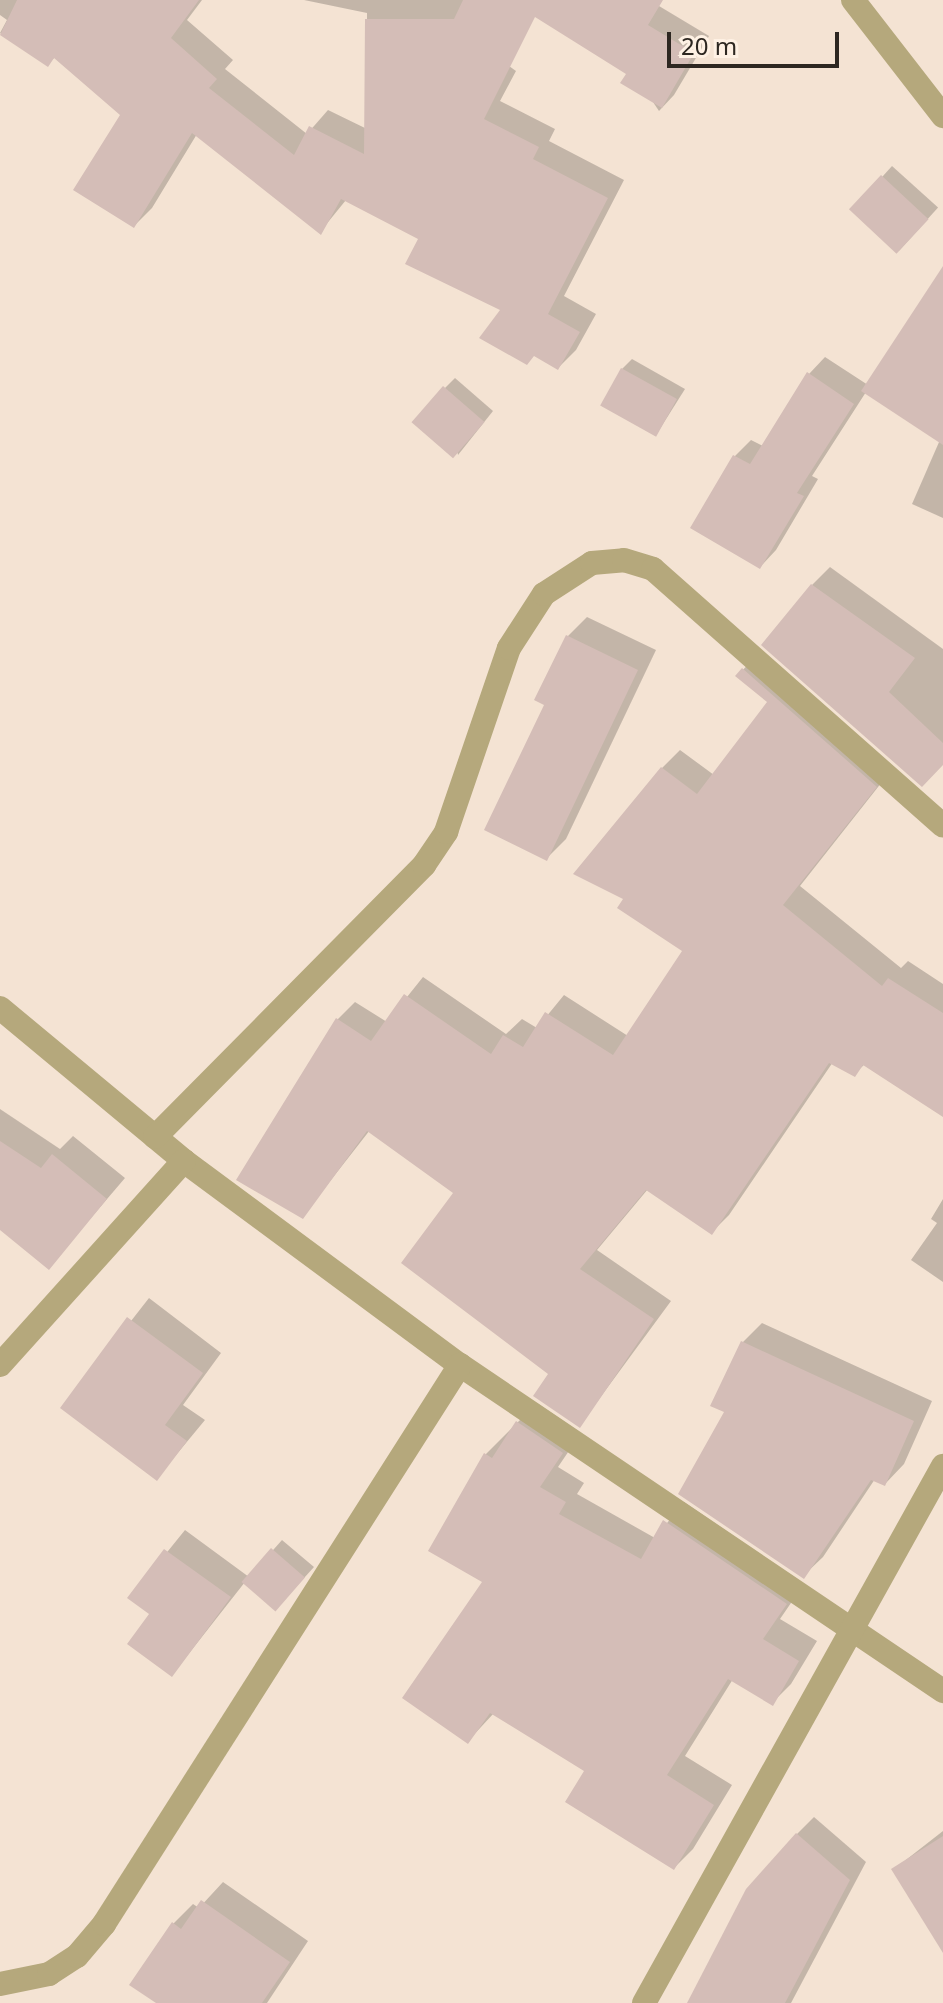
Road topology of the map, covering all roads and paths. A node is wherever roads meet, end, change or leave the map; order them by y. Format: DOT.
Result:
graph roads {
  1 [pos="853,0"];
  2 [pos="943,116"];
  3 [pos="943,826"];
  4 [pos="0,1008"];
  5 [pos="155,1137"];
  6 [pos="184,1161"];
  7 [pos="0,1365"];
  8 [pos="460,1365"];
  9 [pos="943,1466"];
  10 [pos="854,1633"];
  11 [pos="943,1691"];
  12 [pos="0,1984"];
  13 [pos="644,2003"];
  1 -- 2 [label="street"];
  3 -- 5 [label="street"];
  4 -- 5 [label="street"];
  5 -- 6 [label="street"];
  6 -- 7 [label="street"];
  6 -- 8 [label="street"];
  8 -- 10 [label="street"];
  8 -- 12 [label="street"];
  9 -- 10 [label="street"];
  10 -- 11 [label="street"];
  10 -- 13 [label="street"];
}
